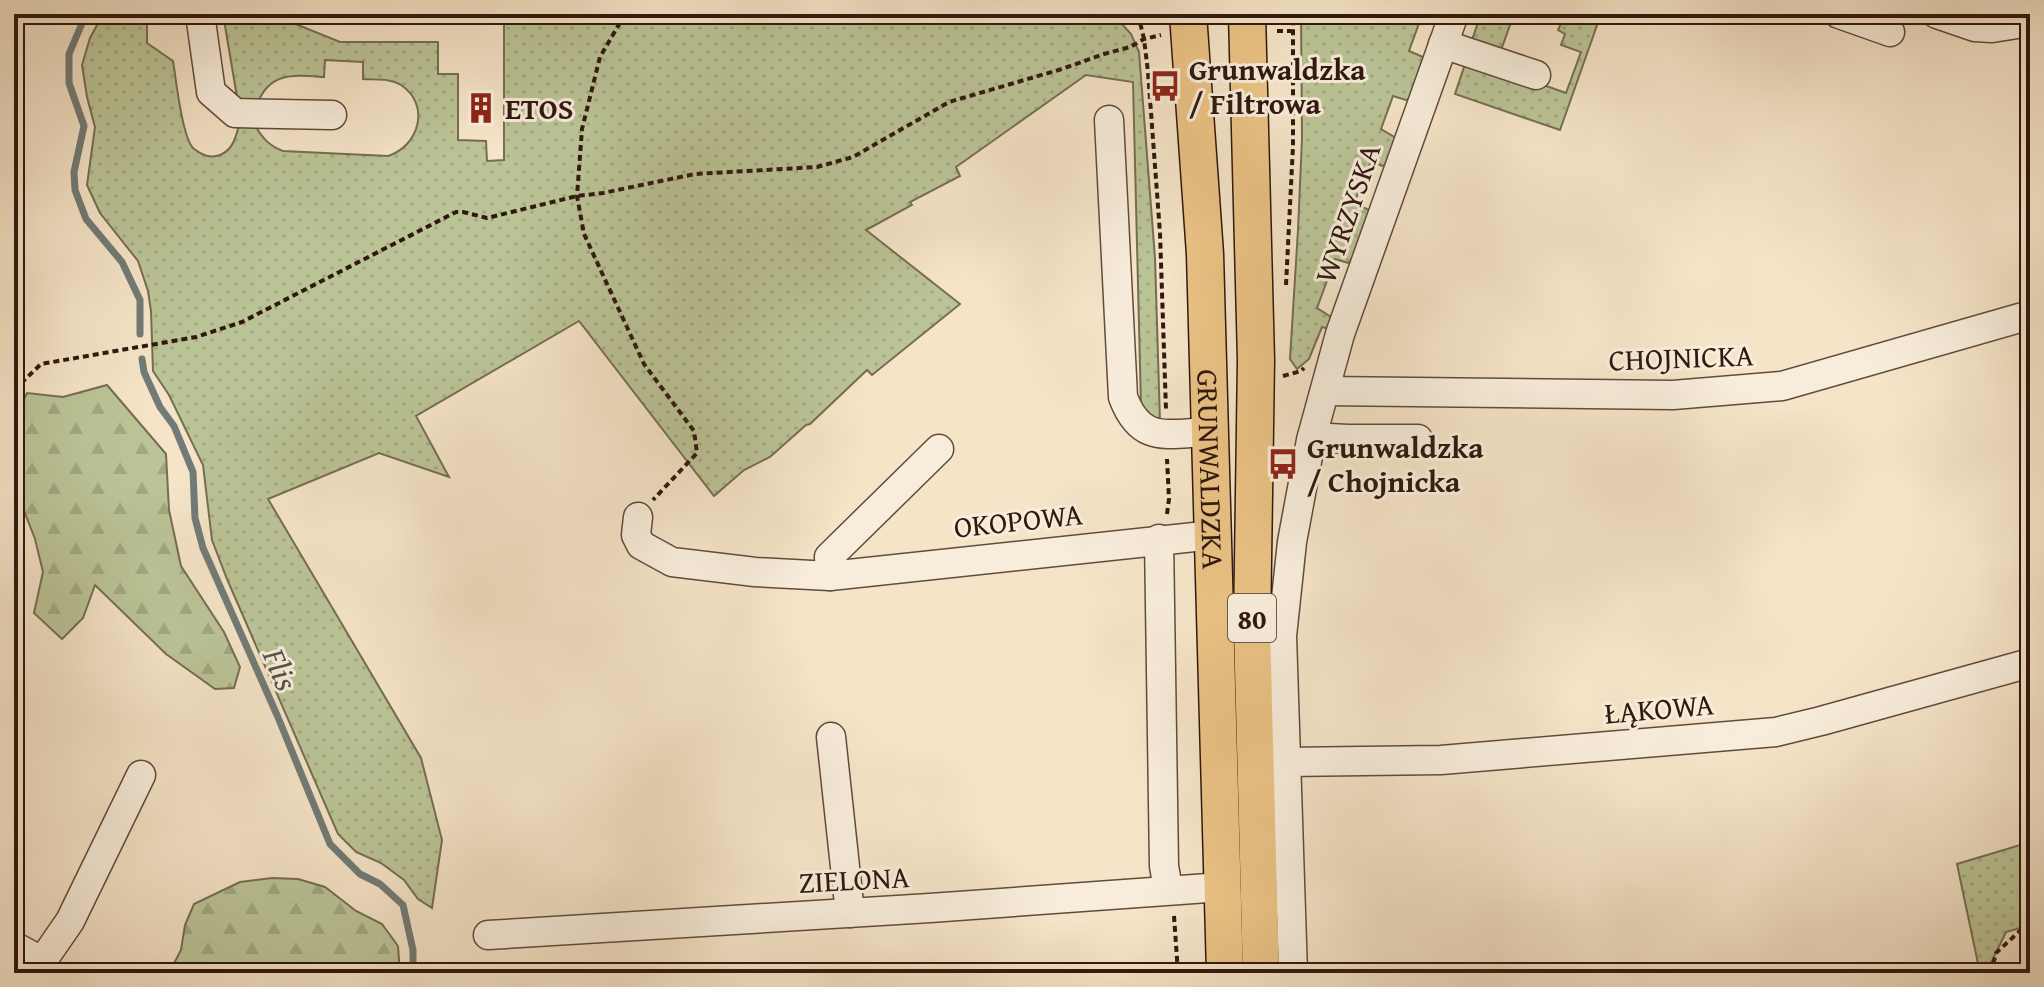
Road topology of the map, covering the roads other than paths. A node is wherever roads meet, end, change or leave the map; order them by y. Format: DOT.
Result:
graph roads {
  1 [pos="200,14"];
  2 [pos="1454,14"];
  3 [pos="1839,14"];
  4 [pos="1937,14"];
  5 [pos="1260,22"];
  6 [pos="2030,22"];
  7 [pos="1176,24"];
  8 [pos="1890,32"];
  9 [pos="1443,44"];
  10 [pos="1536,75"];
  11 [pos="332,115"];
  12 [pos="1109,120"];
  13 [pos="2030,315"];
  14 [pos="1325,391"];
  15 [pos="1211,432"];
  16 [pos="1312,437"];
  17 [pos="1418,439"];
  18 [pos="939,449"];
  19 [pos="638,517"];
  20 [pos="1163,533"];
  21 [pos="1213,535"];
  22 [pos="830,576"];
  23 [pos="2030,663"];
  24 [pos="831,737"];
  25 [pos="1285,762"];
  26 [pos="141,775"];
  27 [pos="1222,887"];
  28 [pos="1171,902"];
  29 [pos="850,913"];
  30 [pos="488,935"];
  31 [pos="14,946"];
  32 [pos="46,968"];
  33 [pos="1225,973"];
  34 [pos="1261,973"];
  35 [pos="1293,973"];
  1 -- 11 [label="street"];
  2 -- 9 [label="street, WYRZYSKA"];
  3 -- 8 [label="street"];
  4 -- 6 [label="street"];
  5 -- 34 [label="main road, GRUNWALDZKA / 80"];
  7 -- 15 [label="main road, GRUNWALDZKA / 80"];
  9 -- 10 [label="street"];
  9 -- 14 [label="street, WYRZYSKA"];
  12 -- 15 [label="street"];
  13 -- 14 [label="street, CHOJNICKA"];
  14 -- 16 [label="street, WYRZYSKA"];
  15 -- 21 [label="main road, GRUNWALDZKA / 80"];
  16 -- 17 [label="street"];
  16 -- 25 [label="street, WYRZYSKA"];
  18 -- 22 [label="street"];
  19 -- 22 [label="street, OKOPOWA"];
  20 -- 21 [label="street, OKOPOWA"];
  20 -- 22 [label="street, OKOPOWA"];
  20 -- 28 [label="street"];
  21 -- 27 [label="main road, GRUNWALDZKA / 80"];
  23 -- 25 [label="street, ŁĄKOWA"];
  24 -- 29 [label="street"];
  25 -- 35 [label="street, WYRZYSKA"];
  26 -- 32 [label="street"];
  27 -- 28 [label="street, ZIELONA"];
  27 -- 33 [label="main road, GRUNWALDZKA / 80"];
  28 -- 29 [label="street, ZIELONA"];
  29 -- 30 [label="street, ZIELONA"];
  31 -- 32 [label="street"];
}
